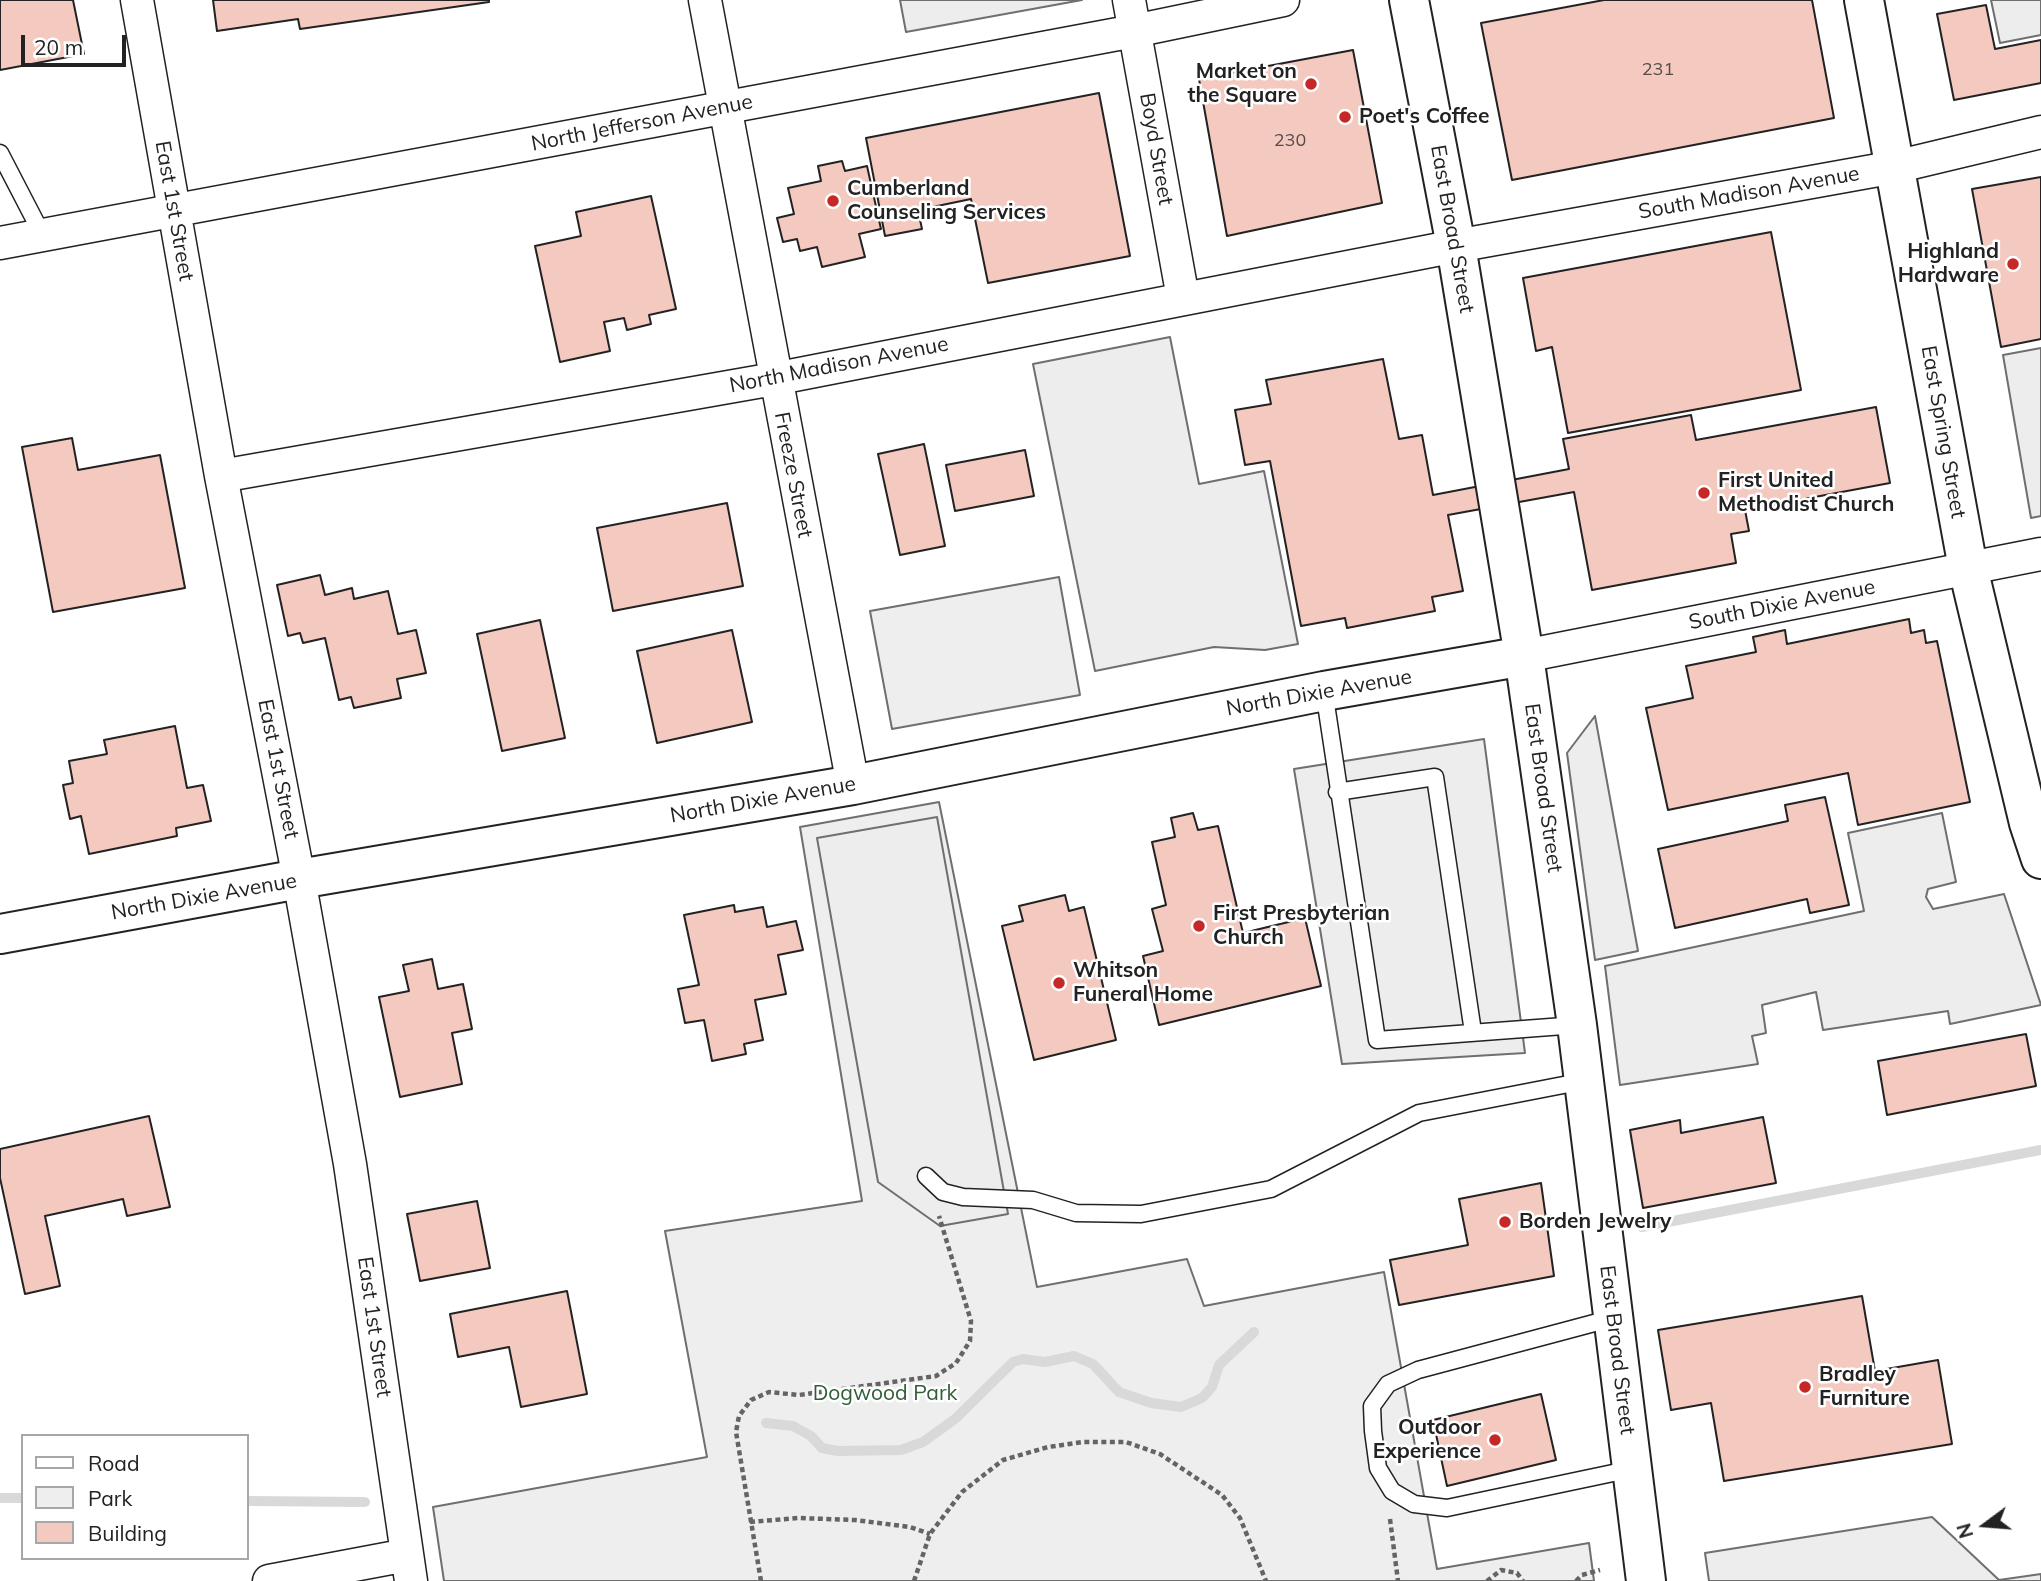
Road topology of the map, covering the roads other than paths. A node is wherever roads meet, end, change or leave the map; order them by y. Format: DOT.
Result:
graph roads {
  1 [pos="137,0"];
  2 [pos="705,0"];
  3 [pos="1129,0"];
  4 [pos="1283,0"];
  5 [pos="1409,0"];
  6 [pos="1864,0"];
  7 [pos="1134,31"];
  8 [pos="724,108"];
  9 [pos="2041,132"];
  10 [pos="0,153"];
  11 [pos="1895,167"];
  12 [pos="173,210"];
  13 [pos="43,236"];
  14 [pos="0,243"];
  15 [pos="1456,246"];
  16 [pos="1183,298"];
  17 [pos="775,379"];
  18 [pos="221,476"];
  19 [pos="2041,554"];
  20 [pos="1968,568"];
  21 [pos="1524,656"];
  22 [pos="1324,691"];
  23 [pos="853,785"];
  24 [pos="1337,792"];
  25 [pos="2041,859"];
  26 [pos="299,879"];
  27 [pos="0,934"];
  28 [pos="1577,1026"];
  29 [pos="1473,1032"];
  30 [pos="1584,1081"];
  31 [pos="926,1175"];
  32 [pos="1613,1318"];
  33 [pos="1632,1469"];
  34 [pos="409,1568"];
  35 [pos="269,1581"];
  36 [pos="1646,1581"];
  1 -- 12 [label="street, East 1st Street"];
  2 -- 8 [label="street, Freeze Street"];
  3 -- 7 [label="street, Boyd Street"];
  4 -- 7 [label="street, North Jefferson Avenue"];
  5 -- 15 [label="street, East Broad Street"];
  6 -- 11 [label="street, East Spring Street"];
  7 -- 8 [label="street, North Jefferson Avenue"];
  7 -- 16 [label="street, Boyd Street"];
  8 -- 12 [label="street, North Jefferson Avenue"];
  8 -- 17 [label="street, Freeze Street"];
  9 -- 11 [label="street, South Madison Avenue"];
  10 -- 13 [label="lane"];
  11 -- 15 [label="street, South Madison Avenue"];
  11 -- 20 [label="street, East Spring Street"];
  12 -- 13 [label="street, North Jefferson Avenue"];
  12 -- 18 [label="street, East 1st Street"];
  13 -- 14 [label="street, North Jefferson Avenue"];
  15 -- 16 [label="street, North Madison Avenue"];
  15 -- 21 [label="street, East Broad Street"];
  16 -- 17 [label="street, North Madison Avenue"];
  17 -- 18 [label="street, North Madison Avenue"];
  17 -- 23 [label="street, Freeze Street"];
  18 -- 26 [label="street, East 1st Street"];
  19 -- 20 [label="street, South Dixie Avenue"];
  20 -- 21 [label="street, South Dixie Avenue"];
  20 -- 25 [label="street, East Spring Street"];
  21 -- 22 [label="street, North Dixie Avenue"];
  21 -- 28 [label="street, East Broad Street"];
  22 -- 23 [label="street, North Dixie Avenue"];
  22 -- 24 [label="lane"];
  23 -- 26 [label="street, North Dixie Avenue"];
  24 -- 29 [label="lane"];
  24 -- 29 [label="lane"];
  26 -- 27 [label="street, North Dixie Avenue"];
  26 -- 34 [label="street, East 1st Street"];
  28 -- 29 [label="lane"];
  28 -- 30 [label="street, East Broad Street"];
  30 -- 31 [label="lane"];
  30 -- 32 [label="street, East Broad Street"];
  32 -- 33 [label="street, East Broad Street"];
  32 -- 33 [label="lane"];
  33 -- 36 [label="street, East Broad Street"];
  34 -- 35 [label="street"];
}
